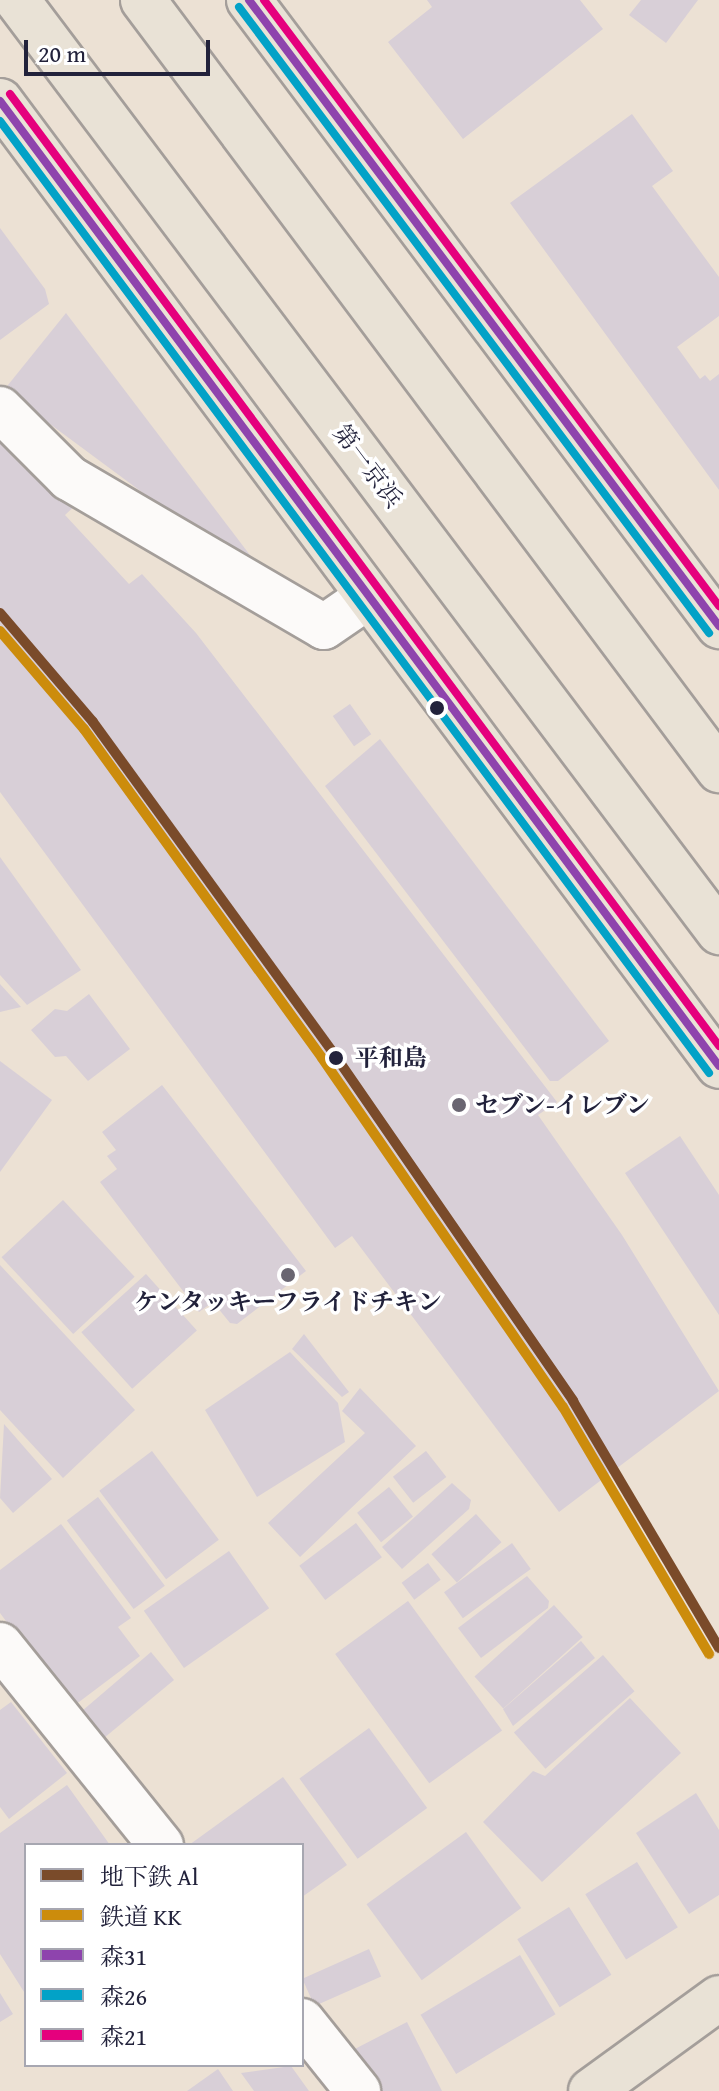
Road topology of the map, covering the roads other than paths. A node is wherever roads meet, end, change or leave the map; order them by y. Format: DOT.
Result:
graph roads {
  1 [pos="17,0"];
  2 [pos="143,0"];
  3 [pos="249,0"];
  4 [pos="0,101"];
  5 [pos="0,409"];
  6 [pos="366,598"];
  7 [pos="719,626"];
  8 [pos="719,770"];
  9 [pos="719,932"];
  10 [pos="719,1066"];
  11 [pos="0,1645"];
  12 [pos="159,1843"];
  13 [pos="719,1998"];
  14 [pos="304,2024"];
  15 [pos="358,2091"];
  16 [pos="591,2091"];
  1 -- 9 [label="main road, 第一京浜"];
  2 -- 8 [label="main road"];
  3 -- 7 [label="main road"];
  4 -- 6 [label="main road"];
  5 -- 6 [label="street"];
  6 -- 10 [label="main road"];
  11 -- 12 [label="street"];
  13 -- 16 [label="main road"];
  14 -- 15 [label="street"];
}
